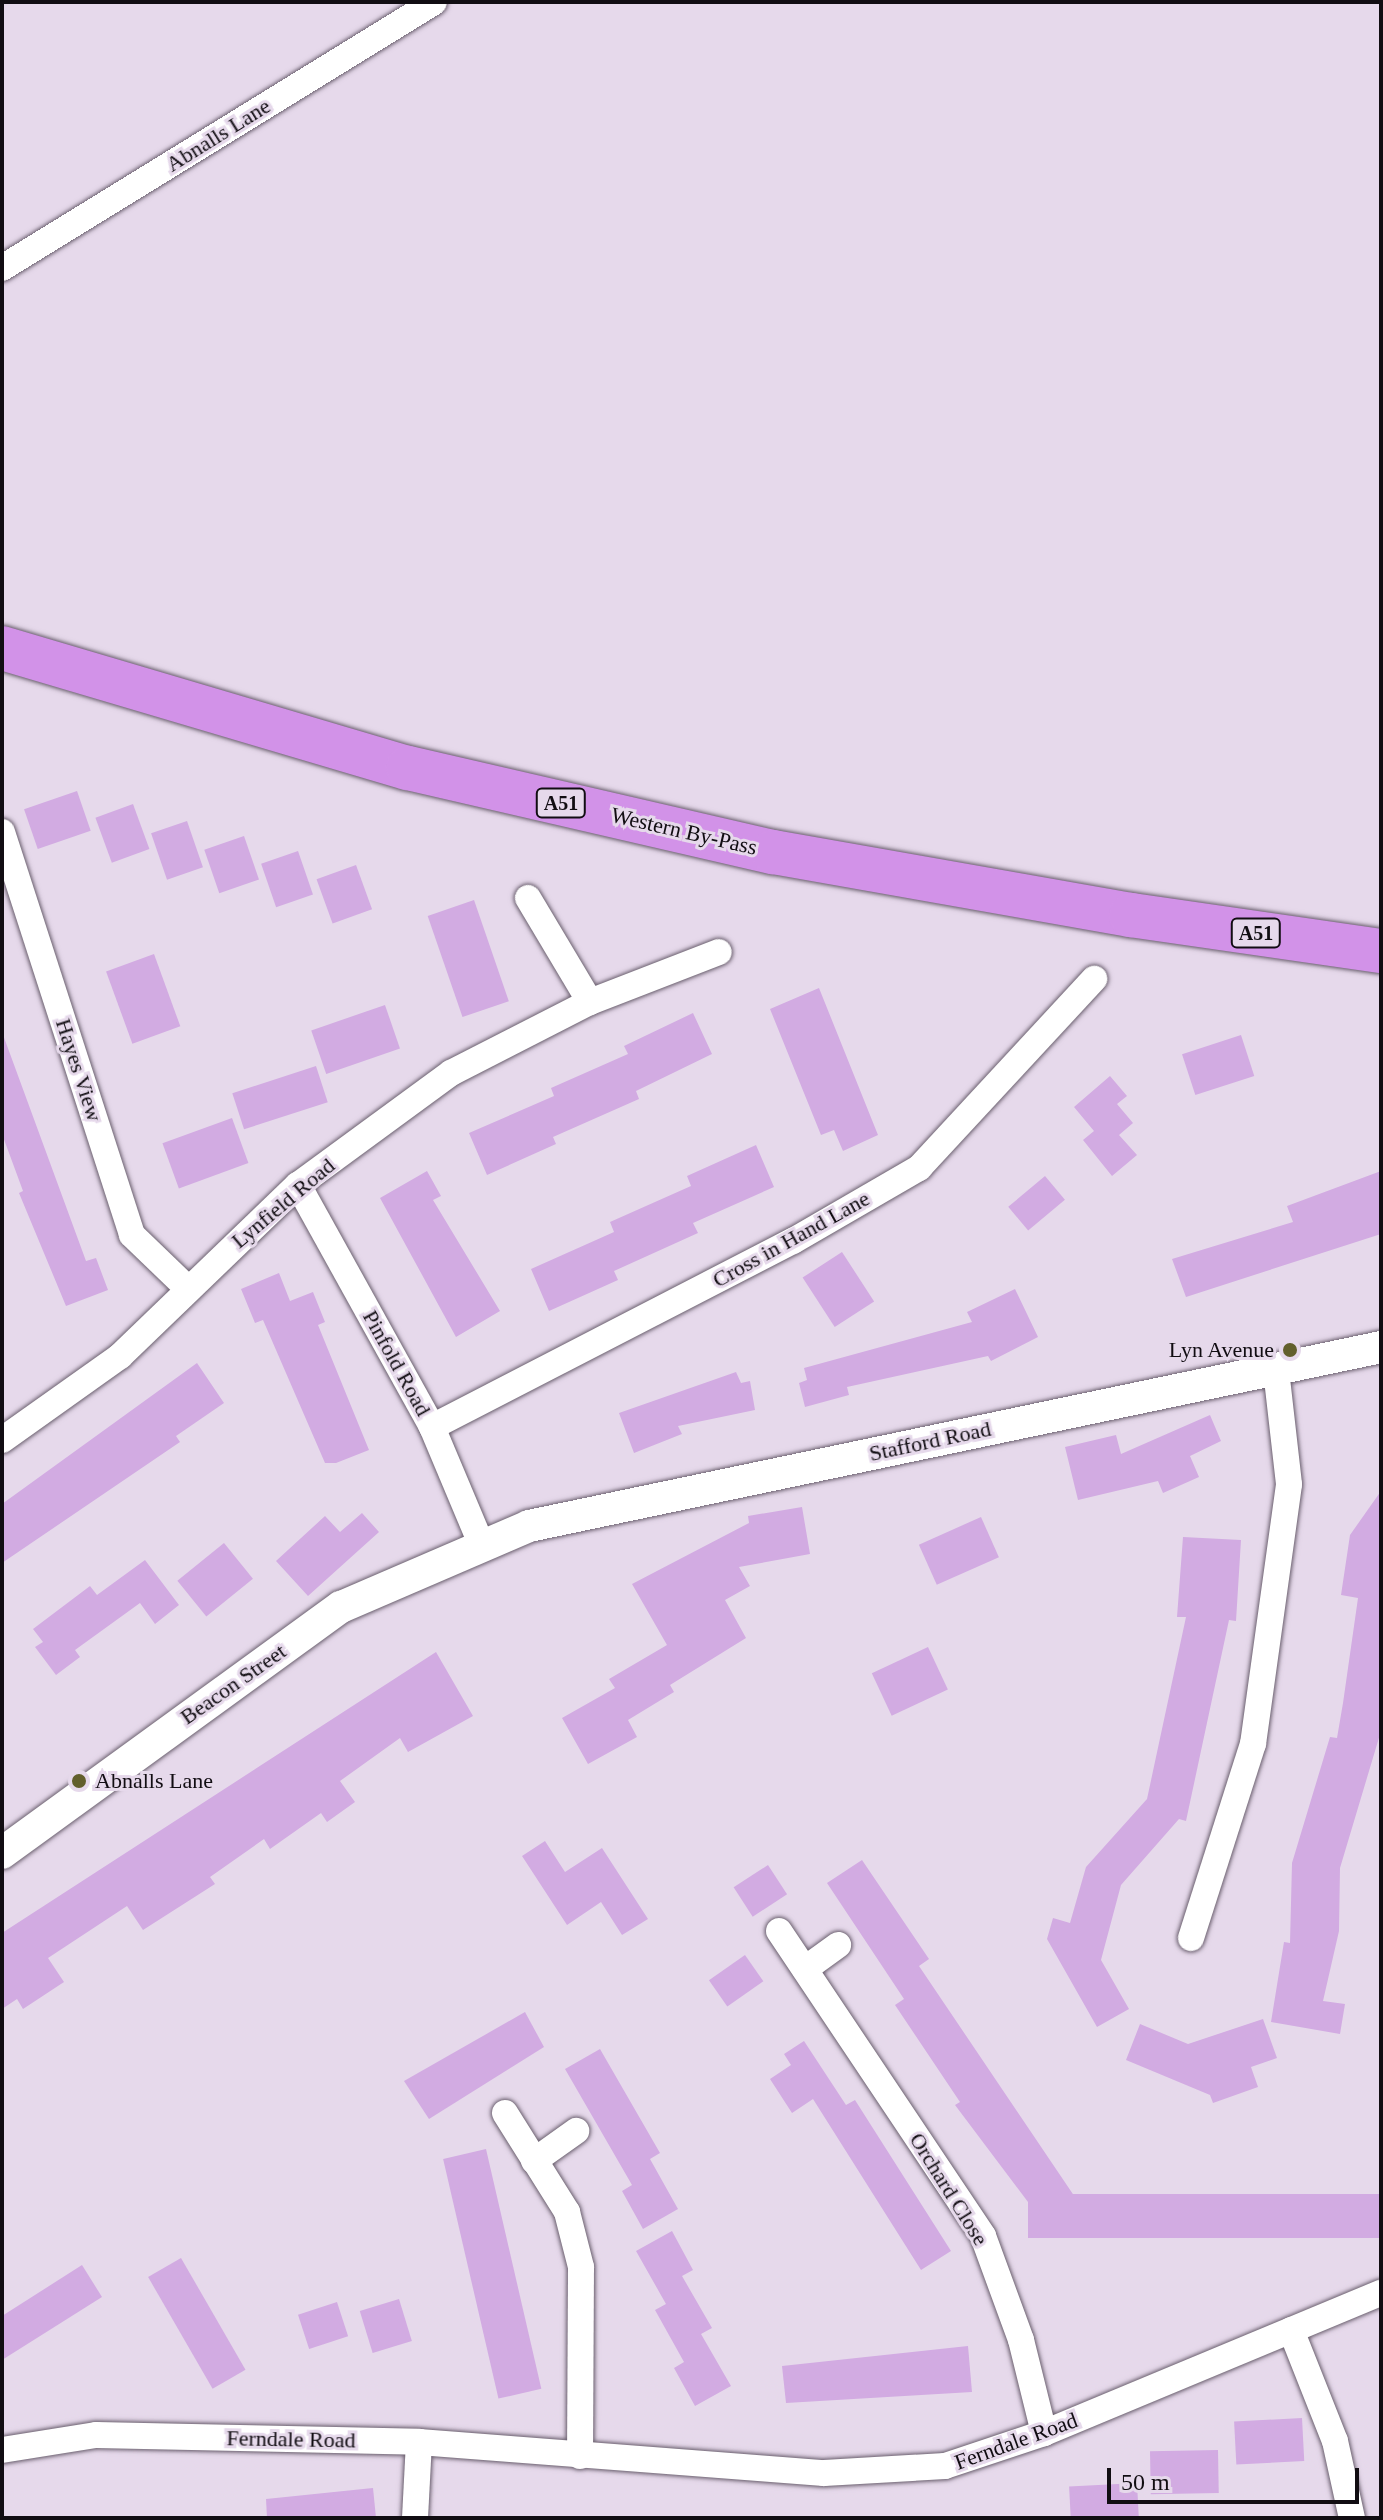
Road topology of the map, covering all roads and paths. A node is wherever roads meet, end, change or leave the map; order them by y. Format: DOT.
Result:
graph roads {
  1 [pos="434,2"];
  2 [pos="2,268"];
  3 [pos="2,648"];
  4 [pos="2,832"];
  5 [pos="528,898"];
  6 [pos="1381,951"];
  7 [pos="719,952"];
  8 [pos="1094,979"];
  9 [pos="590,1002"];
  10 [pos="298,1185"];
  11 [pos="187,1288"];
  12 [pos="1381,1347"];
  13 [pos="1276,1370"];
  14 [pos="432,1427"];
  15 [pos="2,1440"];
  16 [pos="482,1546"];
  17 [pos="2,1853"];
  18 [pos="779,1931"];
  19 [pos="1191,1938"];
  20 [pos="838,1945"];
  21 [pos="805,1969"];
  22 [pos="505,2113"];
  23 [pos="576,2131"];
  24 [pos="534,2161"];
  25 [pos="1381,2293"];
  26 [pos="1291,2330"];
  27 [pos="1044,2433"];
  28 [pos="419,2442"];
  29 [pos="2,2450"];
  30 [pos="580,2456"];
  31 [pos="415,2518"];
  32 [pos="1352,2518"];
  1 -- 2 [label="street, Abnalls Lane"];
  3 -- 6 [label="highway, Western By-Pass / A51"];
  4 -- 11 [label="street, Hayes View"];
  5 -- 9 [label="street"];
  7 -- 9 [label="street, Lynfield Road"];
  8 -- 14 [label="street, Cross in Hand Lane"];
  9 -- 10 [label="street, Lynfield Road"];
  10 -- 11 [label="street, Lynfield Road"];
  10 -- 14 [label="street, Pinfold Road"];
  11 -- 15 [label="street, Lynfield Road"];
  12 -- 13 [label="street, Stafford Road"];
  13 -- 16 [label="street, Stafford Road"];
  13 -- 19 [label="street"];
  14 -- 16 [label="street, Pinfold Road"];
  16 -- 17 [label="street, Beacon Street"];
  18 -- 21 [label="street, Orchard Close"];
  20 -- 21 [label="street"];
  21 -- 27 [label="street, Orchard Close"];
  22 -- 24 [label="street"];
  23 -- 24 [label="street"];
  24 -- 30 [label="street"];
  25 -- 26 [label="street, Ferndale Road"];
  26 -- 27 [label="street, Ferndale Road"];
  26 -- 32 [label="street"];
  27 -- 30 [label="street, Ferndale Road"];
  28 -- 29 [label="street, Ferndale Road"];
  28 -- 30 [label="street, Ferndale Road"];
  28 -- 31 [label="street"];
}
